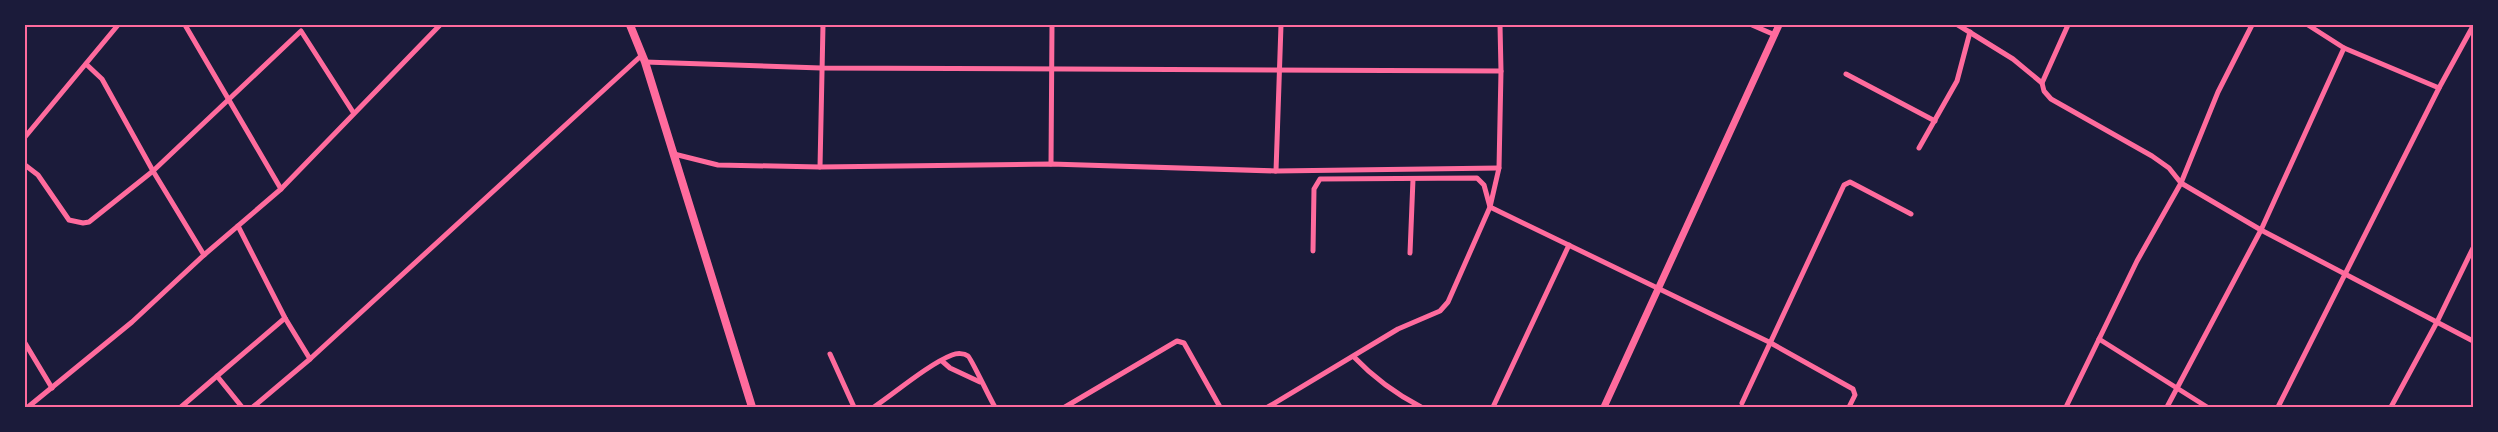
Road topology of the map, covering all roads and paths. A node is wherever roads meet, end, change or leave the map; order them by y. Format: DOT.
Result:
graph roads {
  1 [pos="118,25"];
  2 [pos="185,25"];
  3 [pos="298,25"];
  4 [pos="440,25"];
  5 [pos="630,25"];
  6 [pos="823,25"];
  7 [pos="1052,25"];
  8 [pos="1280,25"];
  9 [pos="1500,25"];
  10 [pos="1752,25"];
  11 [pos="1780,25"];
  12 [pos="1958,25"];
  13 [pos="2068,25"];
  14 [pos="2252,25"];
  15 [pos="2308,25"];
  16 [pos="2473,26"];
  17 [pos="301,31"];
  18 [pos="1970,32"];
  19 [pos="1775,35"];
  20 [pos="2344,48"];
  21 [pos="644,58"];
  22 [pos="86,64"];
  23 [pos="821,68"];
  24 [pos="1280,69"];
  25 [pos="1051,70"];
  26 [pos="1501,71"];
  27 [pos="1846,74"];
  28 [pos="2042,83"];
  29 [pos="2439,88"];
  30 [pos="228,99"];
  31 [pos="353,112"];
  32 [pos="1934,121"];
  33 [pos="25,137"];
  34 [pos="1920,148"];
  35 [pos="674,154"];
  36 [pos="1051,164"];
  37 [pos="25,166"];
  38 [pos="820,168"];
  39 [pos="1499,168"];
  40 [pos="153,171"];
  41 [pos="1276,171"];
  42 [pos="1412,179"];
  43 [pos="2181,183"];
  44 [pos="281,189"];
  45 [pos="1490,207"];
  46 [pos="1911,214"];
  47 [pos="238,226"];
  48 [pos="2261,230"];
  49 [pos="1569,246"];
  50 [pos="2473,248"];
  51 [pos="1313,251"];
  52 [pos="1410,254"];
  53 [pos="204,255"];
  54 [pos="2344,275"];
  55 [pos="1659,290"];
  56 [pos="285,318"];
  57 [pos="2437,322"];
  58 [pos="2099,339"];
  59 [pos="2473,341"];
  60 [pos="25,342"];
  61 [pos="1770,342"];
  62 [pos="830,354"];
  63 [pos="1354,357"];
  64 [pos="310,359"];
  65 [pos="942,361"];
  66 [pos="217,376"];
  67 [pos="980,382"];
  68 [pos="52,388"];
  69 [pos="2178,388"];
  70 [pos="1742,403"];
  71 [pos="28,407"];
  72 [pos="181,407"];
  73 [pos="242,407"];
  74 [pos="254,407"];
  75 [pos="752,407"];
  76 [pos="854,407"];
  77 [pos="874,407"];
  78 [pos="995,407"];
  79 [pos="1065,407"];
  80 [pos="1220,407"];
  81 [pos="1268,407"];
  82 [pos="1421,407"];
  83 [pos="1492,407"];
  84 [pos="1604,407"];
  85 [pos="1849,407"];
  86 [pos="2066,407"];
  87 [pos="2166,407"];
  88 [pos="2207,407"];
  89 [pos="2278,407"];
  90 [pos="2391,407"];
  1 -- 22 [label="street"];
  2 -- 30 [label="street"];
  3 -- 17 [label="street"];
  4 -- 31 [label="street"];
  5 -- 21 [label="main road"];
  6 -- 23 [label="street"];
  7 -- 25 [label="street"];
  8 -- 24 [label="street"];
  9 -- 26 [label="street"];
  10 -- 19 [label="street"];
  11 -- 19 [label="main road"];
  12 -- 18 [label="street"];
  13 -- 28 [label="street"];
  14 -- 43 [label="street"];
  15 -- 20 [label="street"];
  16 -- 29 [label="street"];
  17 -- 30 [label="street"];
  17 -- 31 [label="street"];
  18 -- 28 [label="street"];
  18 -- 32 [label="street"];
  19 -- 55 [label="main road"];
  20 -- 29 [label="street"];
  20 -- 48 [label="street"];
  21 -- 23 [label="street"];
  21 -- 35 [label="main road"];
  21 -- 64 [label="street"];
  22 -- 33 [label="street"];
  22 -- 40 [label="street"];
  23 -- 25 [label="street"];
  23 -- 38 [label="street"];
  24 -- 25 [label="street"];
  24 -- 26 [label="street"];
  24 -- 41 [label="street"];
  25 -- 36 [label="street"];
  26 -- 39 [label="street"];
  27 -- 32 [label="street"];
  28 -- 43 [label="street"];
  29 -- 54 [label="street"];
  30 -- 40 [label="street"];
  30 -- 44 [label="street"];
  31 -- 44 [label="street"];
  32 -- 34 [label="street"];
  35 -- 38 [label="street"];
  35 -- 75 [label="main road"];
  36 -- 38 [label="street"];
  36 -- 41 [label="street"];
  37 -- 40 [label="street"];
  39 -- 41 [label="street"];
  39 -- 45 [label="street"];
  40 -- 53 [label="street"];
  42 -- 45 [label="street"];
  42 -- 51 [label="street"];
  42 -- 52 [label="street"];
  43 -- 48 [label="street"];
  43 -- 58 [label="street"];
  44 -- 47 [label="street"];
  45 -- 49 [label="street"];
  45 -- 63 [label="street"];
  46 -- 61 [label="street"];
  47 -- 53 [label="street"];
  47 -- 56 [label="street"];
  48 -- 54 [label="street"];
  48 -- 69 [label="street"];
  49 -- 55 [label="street"];
  49 -- 83 [label="street"];
  50 -- 57 [label="street"];
  53 -- 68 [label="street"];
  54 -- 57 [label="street"];
  54 -- 89 [label="street"];
  55 -- 61 [label="street"];
  55 -- 84 [label="main road"];
  56 -- 64 [label="street"];
  56 -- 66 [label="street"];
  57 -- 59 [label="street"];
  57 -- 90 [label="street"];
  58 -- 69 [label="street"];
  58 -- 86 [label="street"];
  60 -- 68 [label="street"];
  61 -- 70 [label="street"];
  61 -- 85 [label="street"];
  62 -- 76 [label="street"];
  63 -- 81 [label="street"];
  63 -- 82 [label="street"];
  64 -- 74 [label="street"];
  65 -- 67 [label="street"];
  65 -- 67 [label="street"];
  65 -- 77 [label="street"];
  66 -- 72 [label="street"];
  66 -- 73 [label="street"];
  67 -- 78 [label="street"];
  68 -- 71 [label="street"];
  69 -- 87 [label="street"];
  69 -- 88 [label="street"];
  79 -- 80 [label="street"];
}
